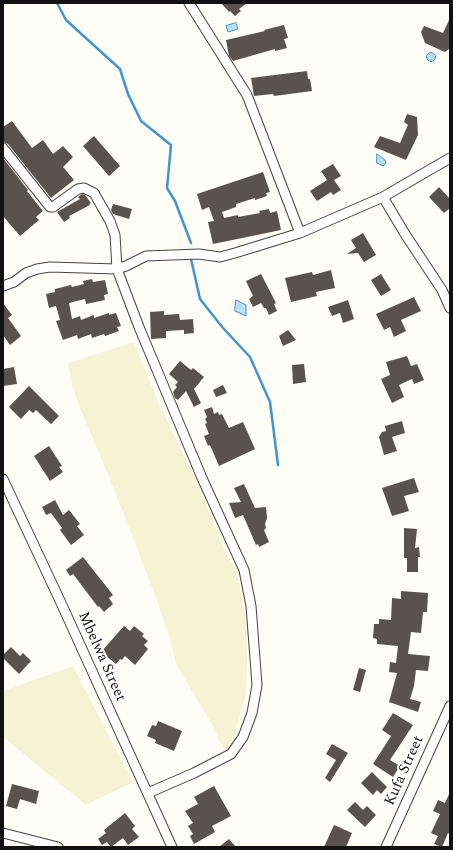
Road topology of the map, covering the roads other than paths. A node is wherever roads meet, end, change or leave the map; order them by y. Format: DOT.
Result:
graph roads {
  1 [pos="188,3"];
  2 [pos="3,148"];
  3 [pos="450,158"];
  4 [pos="383,197"];
  5 [pos="300,233"];
  6 [pos="117,269"];
  7 [pos="3,286"];
  8 [pos="450,308"];
  9 [pos="4,484"];
  10 [pos="450,706"];
  11 [pos="148,793"];
  12 [pos="3,832"];
  13 [pos="58,847"];
  14 [pos="172,847"];
  15 [pos="386,847"];
  1 -- 5 [label="street"];
  2 -- 6 [label="street"];
  3 -- 4 [label="street"];
  4 -- 5 [label="street"];
  4 -- 8 [label="street"];
  5 -- 6 [label="street"];
  6 -- 7 [label="street"];
  6 -- 11 [label="street"];
  9 -- 11 [label="street, Mbelwa Street"];
  10 -- 15 [label="street, Kufa Street"];
  11 -- 14 [label="street, Mbelwa Street"];
  12 -- 13 [label="street"];
}
